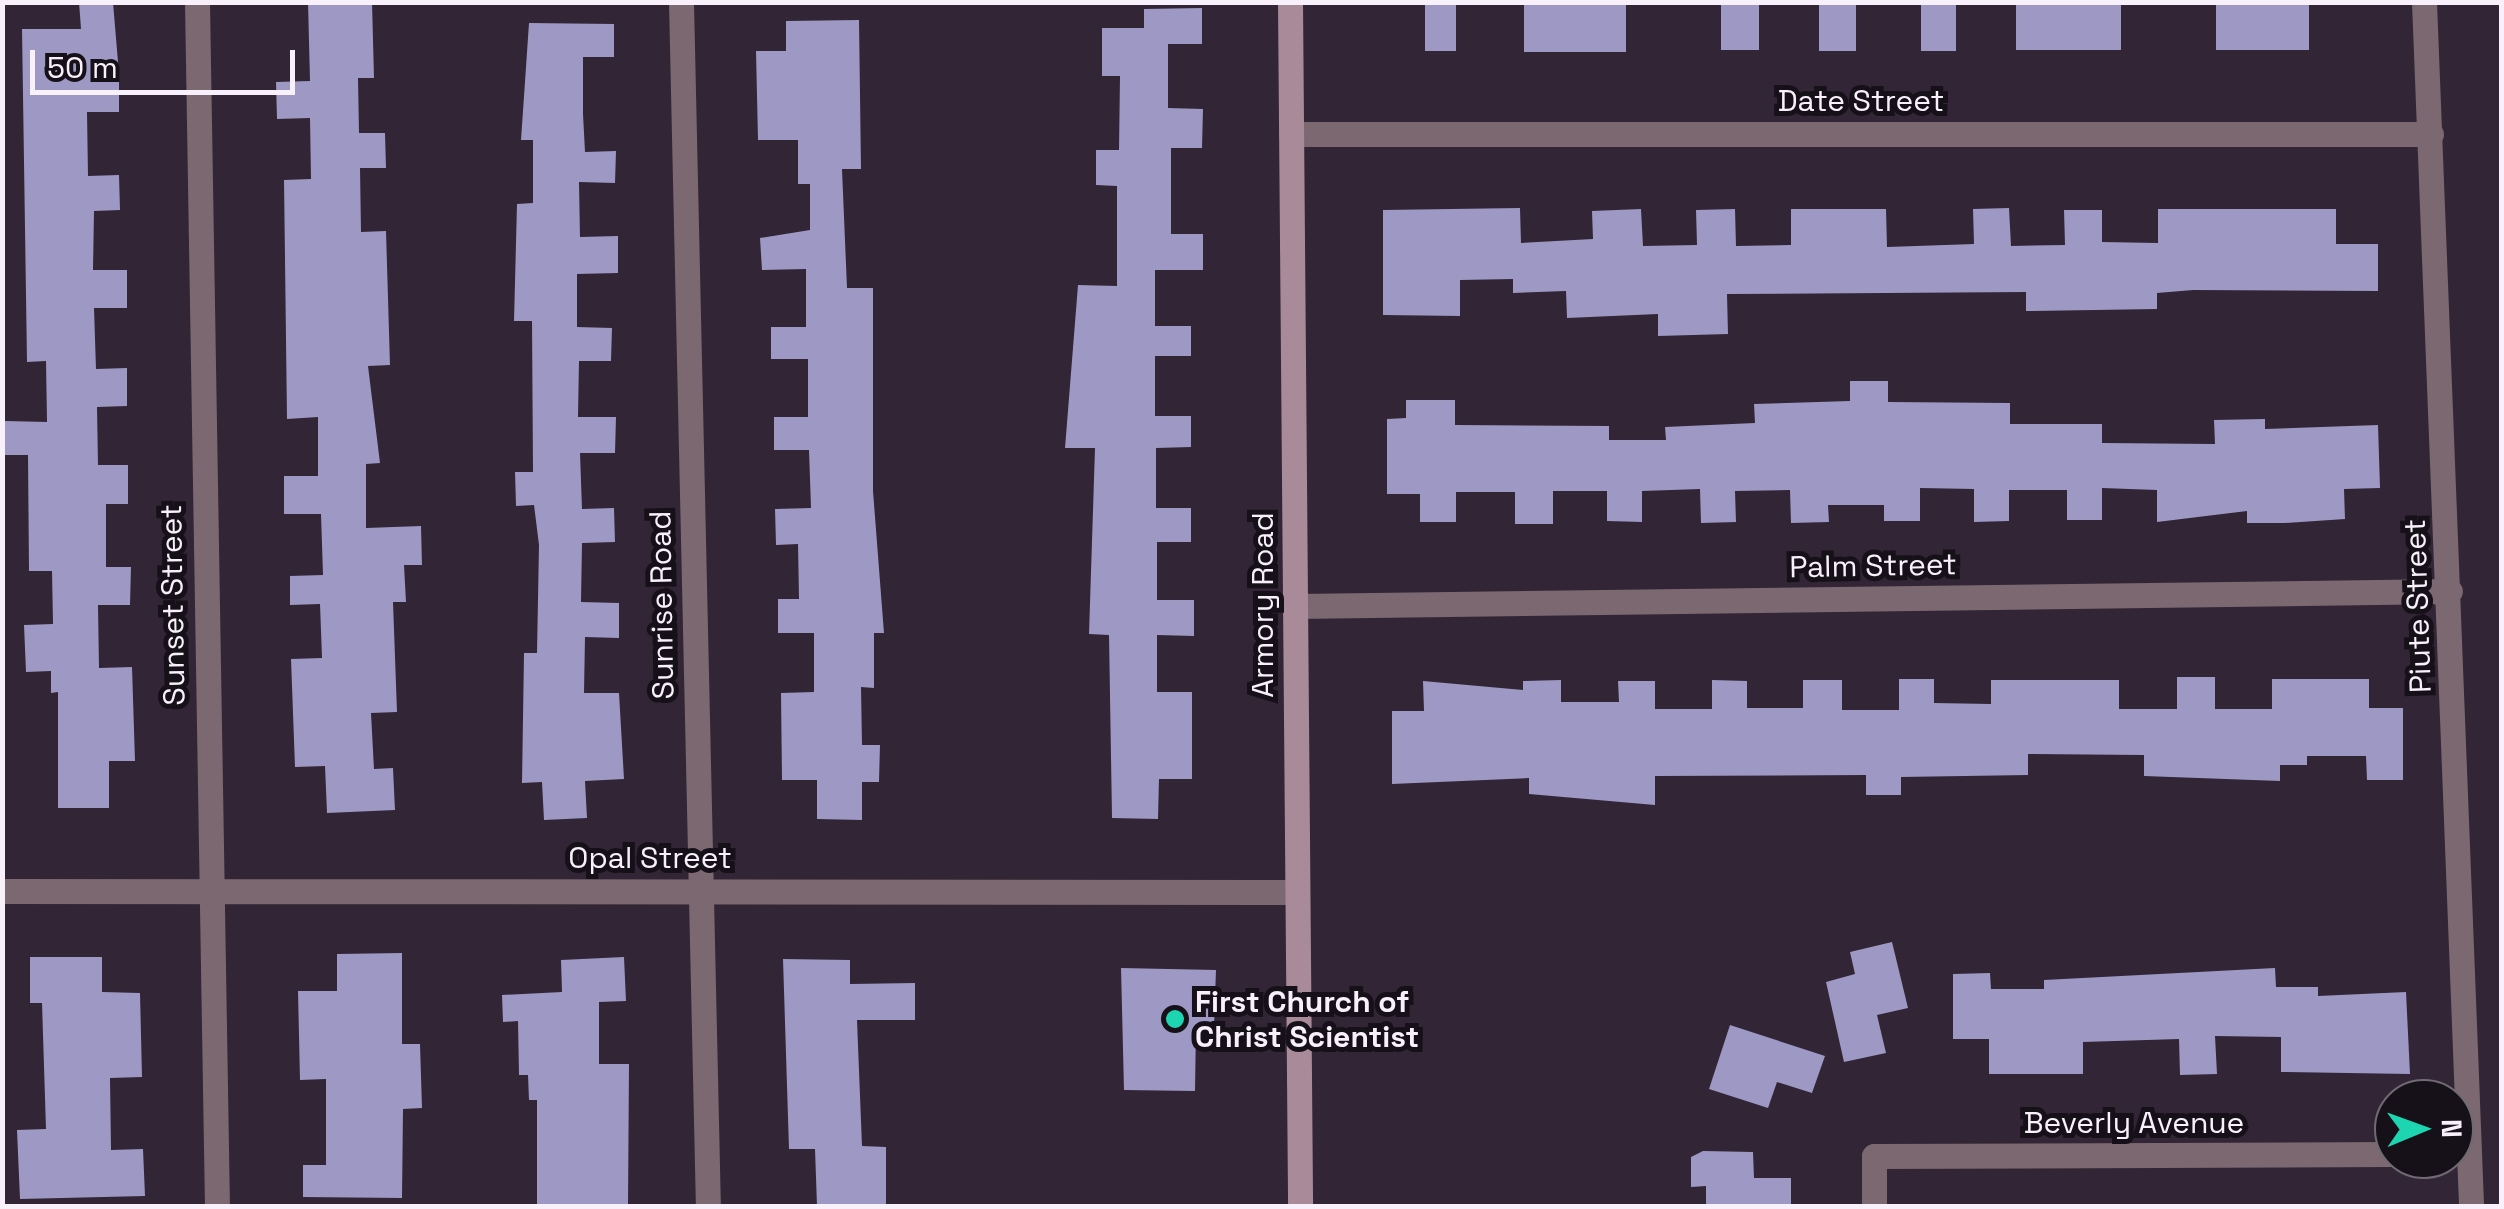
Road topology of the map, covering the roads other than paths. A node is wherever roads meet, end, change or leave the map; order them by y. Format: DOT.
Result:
graph roads {
  1 [pos="197,2"];
  2 [pos="681,2"];
  3 [pos="1290,2"];
  4 [pos="2424,2"];
  5 [pos="1291,134"];
  6 [pos="2431,134"];
  7 [pos="2450,590"];
  8 [pos="1296,606"];
  9 [pos="210,890"];
  10 [pos="701,890"];
  11 [pos="2,891"];
  12 [pos="1298,892"];
  13 [pos="2460,1079"];
  14 [pos="2374,1154"];
  15 [pos="2466,1179"];
  16 [pos="217,1206"];
  17 [pos="708,1206"];
  18 [pos="1300,1206"];
  19 [pos="1874,1206"];
  20 [pos="2471,1206"];
  1 -- 9 [label="street, Sunset Street"];
  2 -- 10 [label="street, Sunrise Road"];
  3 -- 5 [label="main road, Armory Road"];
  4 -- 6 [label="street, Piute Street"];
  5 -- 6 [label="street, Date Street"];
  5 -- 8 [label="main road, Armory Road"];
  6 -- 7 [label="street, Piute Street"];
  7 -- 8 [label="street, Palm Street"];
  7 -- 13 [label="street, Piute Street"];
  8 -- 12 [label="main road, Armory Road"];
  9 -- 10 [label="street, Opal Street"];
  9 -- 11 [label="street, Opal Street"];
  9 -- 16 [label="street, Sunset Street"];
  10 -- 12 [label="street, Opal Street"];
  10 -- 17 [label="street, Sunrise Road"];
  12 -- 18 [label="main road, Armory Road"];
  14 -- 19 [label="street, Beverly Avenue"];
  15 -- 20 [label="street, Piute Street"];
}
